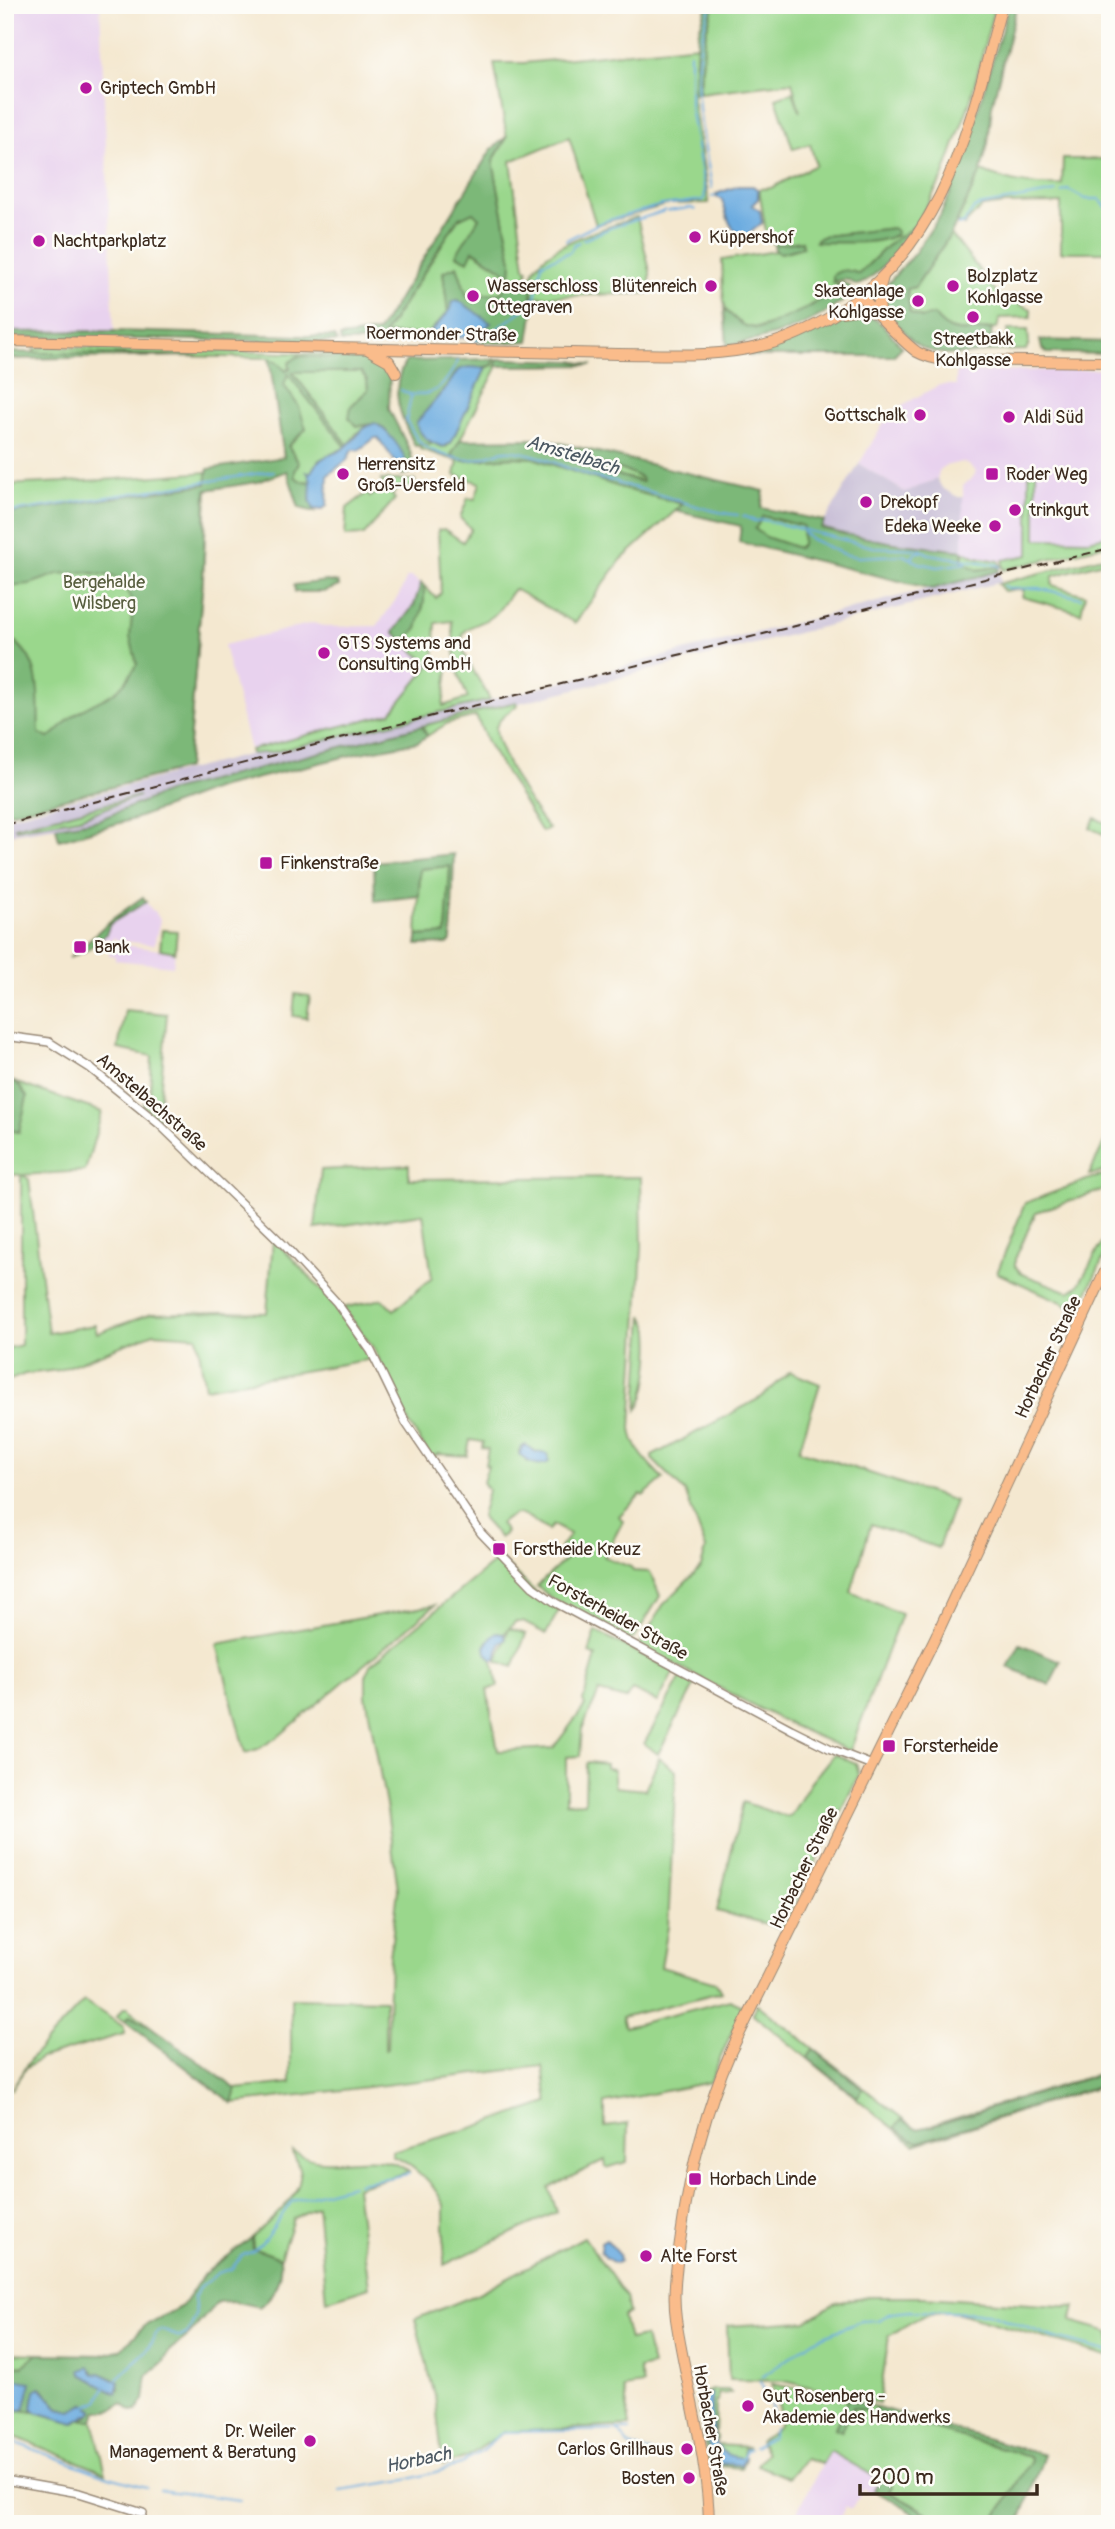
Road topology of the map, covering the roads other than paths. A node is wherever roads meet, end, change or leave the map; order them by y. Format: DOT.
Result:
graph roads {
  1 [pos="1002,5"];
  2 [pos="883,277"];
  3 [pos="862,295"];
  4 [pos="877,311"];
  5 [pos="838,313"];
  6 [pos="5,341"];
  7 [pos="365,348"];
  8 [pos="1110,362"];
  9 [pos="396,373"];
  10 [pos="5,1036"];
  11 [pos="261,1223"];
  12 [pos="1110,1261"];
  13 [pos="872,1765"];
  14 [pos="5,2480"];
  15 [pos="143,2513"];
  16 [pos="709,2524"];
  1 -- 2 [label="main road, Roermonder Straße"];
  2 -- 3 [label="main road, Roermonder Straße"];
  2 -- 4 [label="main road"];
  3 -- 4 [label="main road"];
  3 -- 5 [label="main road, Roermonder Straße"];
  4 -- 5 [label="main road"];
  4 -- 8 [label="main road"];
  5 -- 7 [label="main road, Roermonder Straße"];
  6 -- 7 [label="main road, Roermonder Straße"];
  7 -- 9 [label="main road"];
  10 -- 11 [label="street, Amstelbachstraße"];
  11 -- 13 [label="street, Forsterheider Straße"];
  12 -- 13 [label="main road, Horbacher Straße"];
  13 -- 16 [label="main road, Horbacher Straße"];
  14 -- 15 [label="street"];
}
